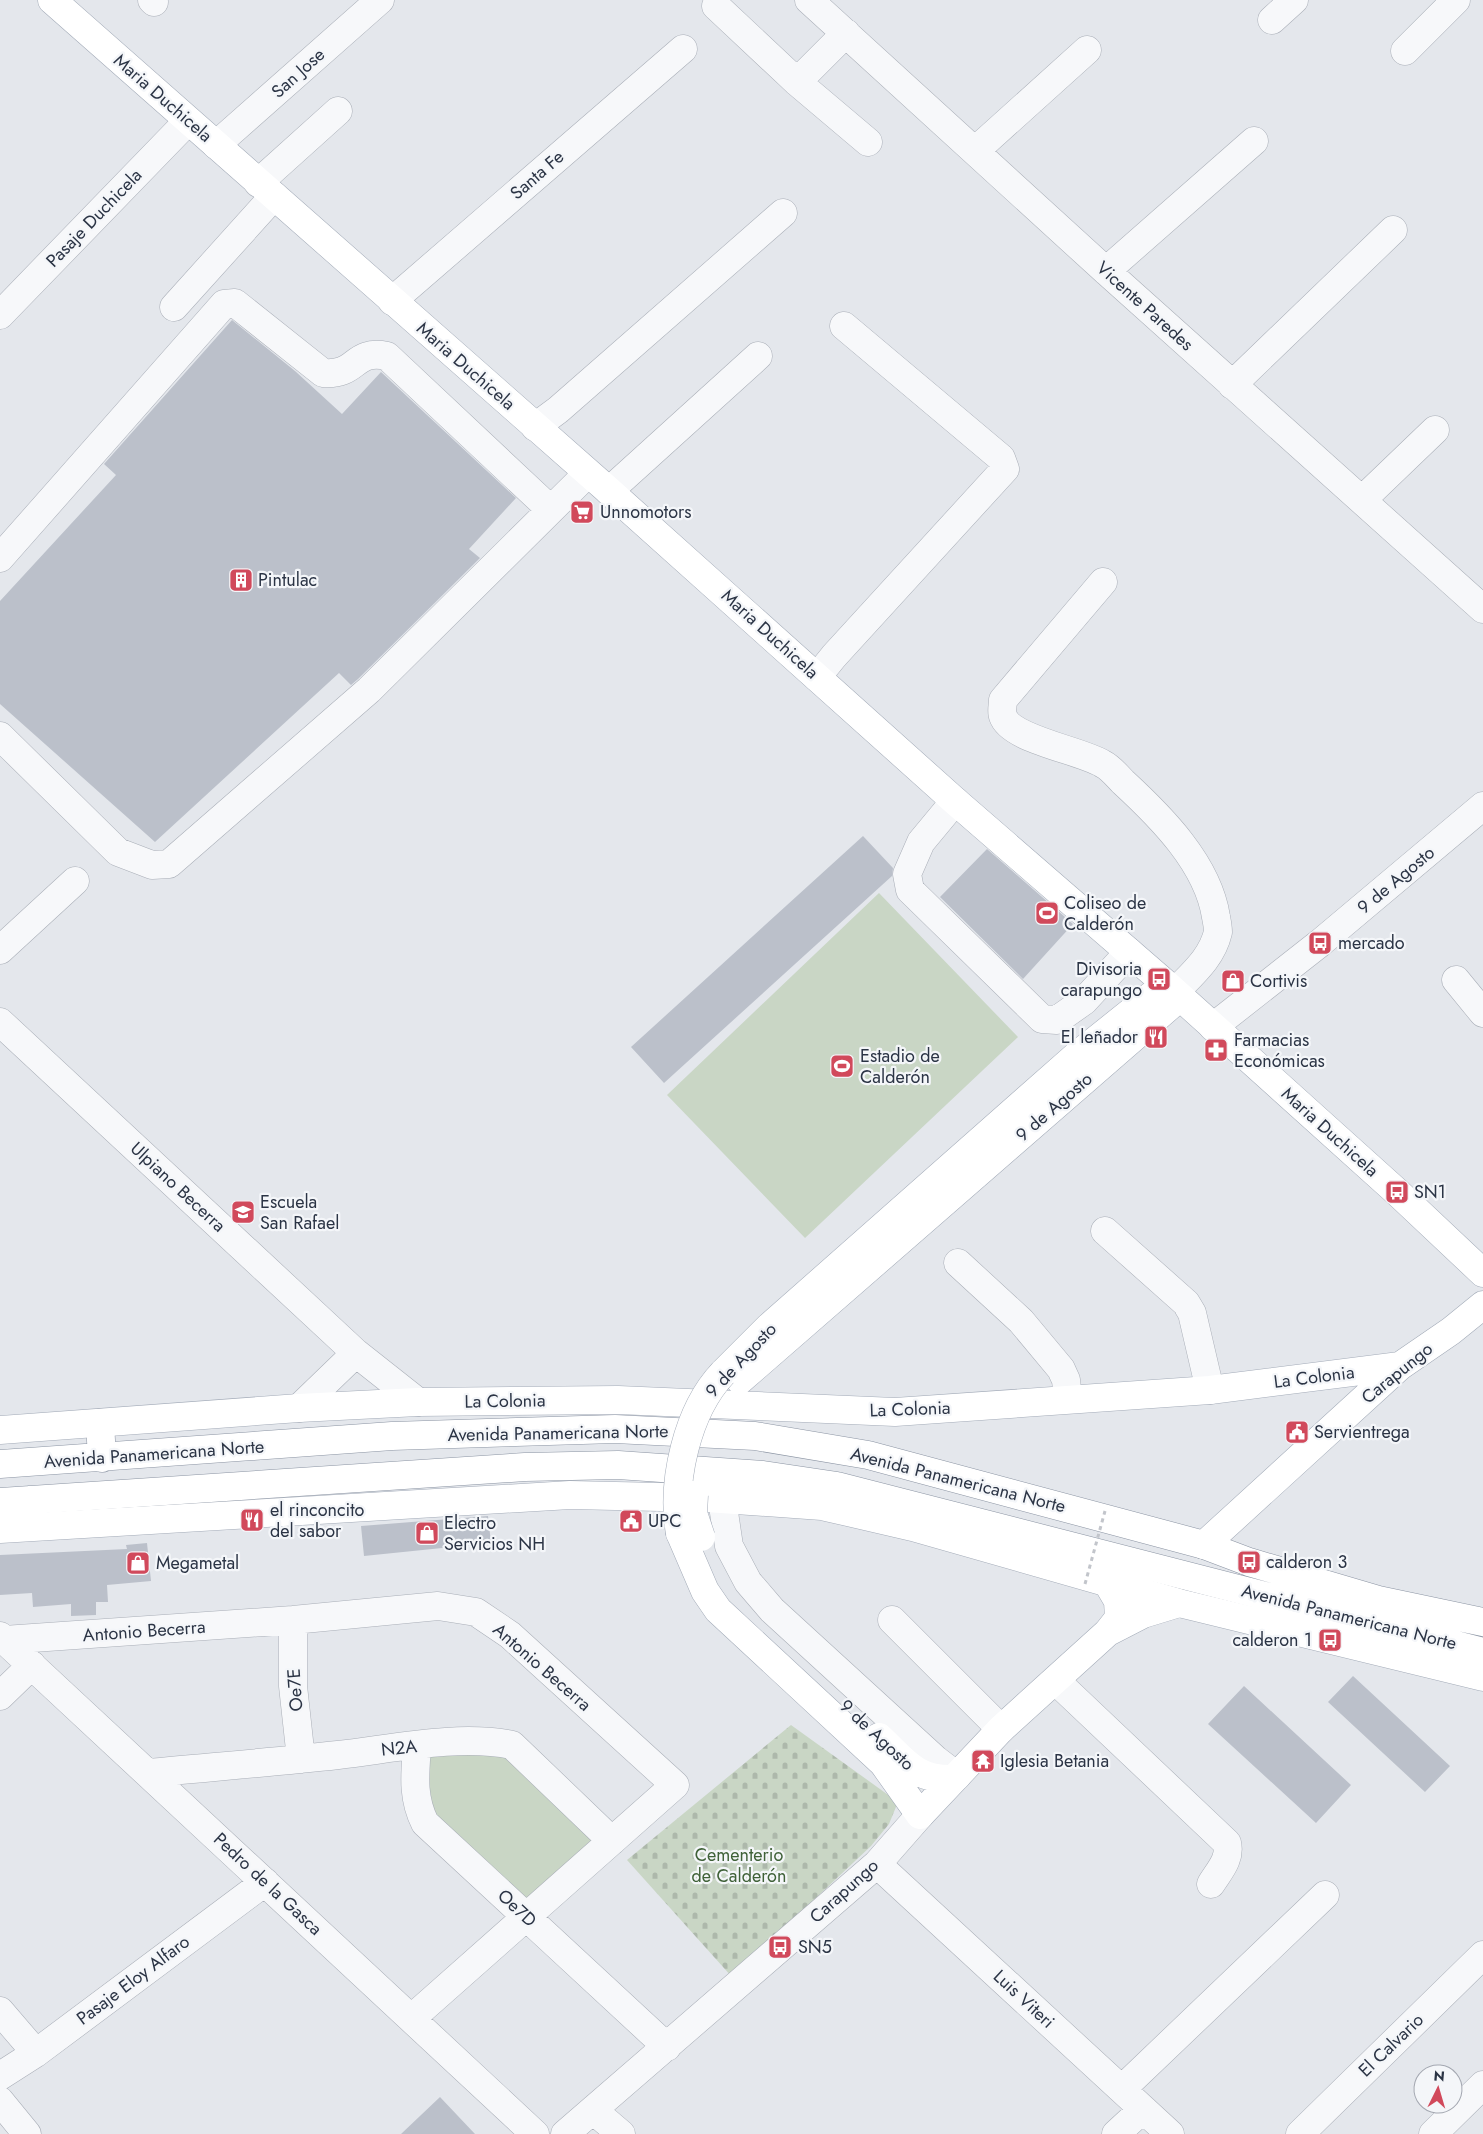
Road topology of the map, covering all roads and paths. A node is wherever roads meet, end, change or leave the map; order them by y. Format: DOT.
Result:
graph roads {
  1 [pos="52,0"];
  2 [pos="380,0"];
  3 [pos="808,0"];
  4 [pos="1294,0"];
  5 [pos="1456,0"];
  6 [pos="716,6"];
  7 [pos="1272,20"];
  8 [pos="846,33"];
  9 [pos="683,49"];
  10 [pos="1088,50"];
  11 [pos="1405,51"];
  12 [pos="797,82"];
  13 [pos="338,111"];
  14 [pos="188,121"];
  15 [pos="1254,141"];
  16 [pos="868,142"];
  17 [pos="216,145"];
  18 [pos="975,151"];
  19 [pos="266,189"];
  20 [pos="783,212"];
  21 [pos="1393,230"];
  22 [pos="1106,271"];
  23 [pos="392,301"];
  24 [pos="174,307"];
  25 [pos="0,315"];
  26 [pos="844,326"];
  27 [pos="758,356"];
  28 [pos="1232,385"];
  29 [pos="535,427"];
  30 [pos="1434,430"];
  31 [pos="588,474"];
  32 [pos="609,491"];
  33 [pos="1362,500"];
  34 [pos="550,509"];
  35 [pos="0,558"];
  36 [pos="1103,582"];
  37 [pos="1483,609"];
  38 [pos="817,677"];
  39 [pos="0,736"];
  40 [pos="955,801"];
  41 [pos="1483,806"];
  42 [pos="75,881"];
  43 [pos="0,950"];
  44 [pos="1129,952"];
  45 [pos="1456,980"];
  46 [pos="1173,991"];
  47 [pos="1483,1014"];
  48 [pos="0,1022"];
  49 [pos="1213,1027"];
  50 [pos="1105,1231"];
  51 [pos="958,1263"];
  52 [pos="1483,1273"];
  53 [pos="1483,1305"];
  54 [pos="356,1352"];
  55 [pos="1400,1366"];
  56 [pos="1210,1390"];
  57 [pos="1068,1399"];
  58 [pos="418,1402"];
  59 [pos="299,1408"];
  60 [pos="100,1423"];
  61 [pos="0,1430"];
  62 [pos="102,1458"];
  63 [pos="0,1464"];
  64 [pos="722,1499"];
  65 [pos="0,1502"];
  66 [pos="1105,1511"];
  67 [pos="32,1513"];
  68 [pos="0,1528"];
  69 [pos="690,1535"];
  70 [pos="1204,1545"];
  71 [pos="1096,1584"];
  72 [pos="1179,1603"];
  73 [pos="292,1620"];
  74 [pos="892,1620"];
  75 [pos="1483,1622"];
  76 [pos="1108,1632"];
  77 [pos="2,1638"];
  78 [pos="1483,1652"];
  79 [pos="32,1665"];
  80 [pos="1483,1677"];
  81 [pos="1056,1681"];
  82 [pos="0,1696"];
  83 [pos="1001,1729"];
  84 [pos="416,1746"];
  85 [pos="301,1759"];
  86 [pos="149,1773"];
  87 [pos="955,1778"];
  88 [pos="920,1815"];
  89 [pos="612,1841"];
  90 [pos="876,1864"];
  91 [pos="265,1882"];
  92 [pos="1211,1884"];
  93 [pos="1325,1895"];
  94 [pos="526,1917"];
  95 [pos="1483,1955"];
  96 [pos="0,2010"];
  97 [pos="412,2018"];
  98 [pos="667,2047"];
  99 [pos="36,2052"];
  100 [pos="0,2076"];
  101 [pos="1483,2085"];
  102 [pos="1122,2089"];
  103 [pos="0,2101"];
  104 [pos="1142,2110"];
  105 [pos="594,2111"];
  106 [pos="27,2134"];
  107 [pos="535,2134"];
  108 [pos="566,2134"];
  109 [pos="620,2134"];
  110 [pos="1116,2134"];
  111 [pos="1170,2134"];
  112 [pos="1300,2134"];
  113 [pos="1433,2134"];
  1 -- 14 [label="main road, Maria Duchicela"];
  2 -- 17 [label="street, San Jose"];
  3 -- 8 [label="street, Vicente Paredes"];
  4 -- 7 [label="street"];
  5 -- 11 [label="street"];
  6 -- 12 [label="street"];
  8 -- 12 [label="street"];
  8 -- 18 [label="street, Vicente Paredes"];
  9 -- 23 [label="street, Santa Fe"];
  10 -- 18 [label="street"];
  12 -- 16 [label="street"];
  13 -- 19 [label="street"];
  14 -- 17 [label="main road, Maria Duchicela"];
  14 -- 25 [label="street, Pasaje Duchicela"];
  15 -- 22 [label="street"];
  17 -- 19 [label="main road, Maria Duchicela"];
  18 -- 22 [label="street, Vicente Paredes"];
  19 -- 23 [label="main road, Maria Duchicela"];
  19 -- 24 [label="street"];
  20 -- 29 [label="street"];
  21 -- 28 [label="street"];
  22 -- 28 [label="street, Vicente Paredes"];
  23 -- 29 [label="main road, Maria Duchicela"];
  26 -- 38 [label="street"];
  27 -- 32 [label="street"];
  28 -- 33 [label="street, Vicente Paredes"];
  29 -- 31 [label="main road, Maria Duchicela"];
  30 -- 33 [label="street"];
  31 -- 32 [label="main road, Maria Duchicela"];
  31 -- 34 [label="street"];
  32 -- 38 [label="main road, Maria Duchicela"];
  33 -- 37 [label="street, Vicente Paredes"];
  34 -- 35 [label="street"];
  34 -- 39 [label="street"];
  36 -- 46 [label="street"];
  38 -- 40 [label="main road, Maria Duchicela"];
  40 -- 44 [label="main road, Maria Duchicela"];
  40 -- 44 [label="street"];
  41 -- 49 [label="street, 9 de Agosto"];
  42 -- 43 [label="street"];
  44 -- 46 [label="main road, Maria Duchicela"];
  45 -- 47 [label="street"];
  46 -- 49 [label="main road, Maria Duchicela"];
  46 -- 69 [label="main road, 9 de Agosto, bridge"];
  48 -- 54 [label="street, Ulpiano Becerra"];
  49 -- 52 [label="main road, Maria Duchicela"];
  50 -- 56 [label="street"];
  51 -- 57 [label="street"];
  53 -- 55 [label="main road, Carapungo"];
  54 -- 58 [label="street, Ulpiano Becerra"];
  54 -- 59 [label="street"];
  55 -- 56 [label="main road, La Colonia"];
  55 -- 70 [label="main road, Carapungo"];
  56 -- 57 [label="main road, La Colonia"];
  57 -- 58 [label="main road, La Colonia"];
  58 -- 59 [label="main road, Avenida Panamericana Norte"];
  59 -- 60 [label="main road, Avenida Panamericana Norte"];
  60 -- 61 [label="main road, Avenida Panamericana Norte"];
  60 -- 62 [label="main road"];
  62 -- 63 [label="main road, Avenida Panamericana Norte"];
  62 -- 70 [label="main road, Avenida Panamericana Norte"];
  64 -- 67 [label="main road, Avenida Panamericana Norte"];
  64 -- 71 [label="main road, Avenida Panamericana Norte"];
  64 -- 87 [label="street"];
  65 -- 67 [label="main road, Avenida Panamericana Norte"];
  66 -- 71 [label="path, bridge"];
  67 -- 68 [label="main road, Avenida Panamericana Norte"];
  67 -- 78 [label="main road, Avenida Panamericana Norte"];
  69 -- 87 [label="main road, 9 de Agosto"];
  69 -- 88 [label="main road, 9 de Agosto"];
  70 -- 75 [label="main road, Avenida Panamericana Norte"];
  71 -- 72 [label="main road, Avenida Panamericana Norte"];
  71 -- 76 [label="main road, Carapungo"];
  72 -- 76 [label="main road, Carapungo"];
  72 -- 80 [label="main road, Avenida Panamericana Norte"];
  73 -- 77 [label="street, Antonio Becerra"];
  73 -- 85 [label="street, Oe7E"];
  73 -- 89 [label="street, Antonio Becerra"];
  74 -- 83 [label="street"];
  76 -- 81 [label="main road, Carapungo"];
  77 -- 79 [label="street, Pedro de la Gasca"];
  79 -- 82 [label="street"];
  79 -- 86 [label="street, Pedro de la Gasca"];
  81 -- 83 [label="main road, Carapungo"];
  81 -- 92 [label="street"];
  83 -- 87 [label="main road, Carapungo"];
  84 -- 85 [label="street, N2A"];
  84 -- 89 [label="street, N2A"];
  84 -- 94 [label="street, Oe7D"];
  85 -- 86 [label="street, N2A"];
  86 -- 91 [label="street, Pedro de la Gasca"];
  87 -- 88 [label="main road, Carapungo"];
  88 -- 90 [label="street, Carapungo"];
  89 -- 94 [label="street, Antonio Becerra"];
  90 -- 98 [label="street, Carapungo"];
  90 -- 102 [label="street, Luis Viteri"];
  91 -- 97 [label="street, Pedro de la Gasca"];
  91 -- 99 [label="street, Pasaje Eloy Alfaro"];
  93 -- 102 [label="street"];
  94 -- 97 [label="street, Antonio Becerra"];
  94 -- 98 [label="street, Oe7D"];
  95 -- 112 [label="street, El Calvario"];
  96 -- 99 [label="street"];
  97 -- 107 [label="street, Pedro de la Gasca"];
  98 -- 105 [label="street, Carapungo"];
  99 -- 100 [label="street, Pasaje Eloy Alfaro"];
  101 -- 113 [label="street"];
  102 -- 104 [label="street, Luis Viteri"];
  103 -- 106 [label="street"];
  104 -- 110 [label="street"];
  104 -- 111 [label="street, Luis Viteri"];
  105 -- 108 [label="street, Carapungo"];
  105 -- 109 [label="street"];
}
